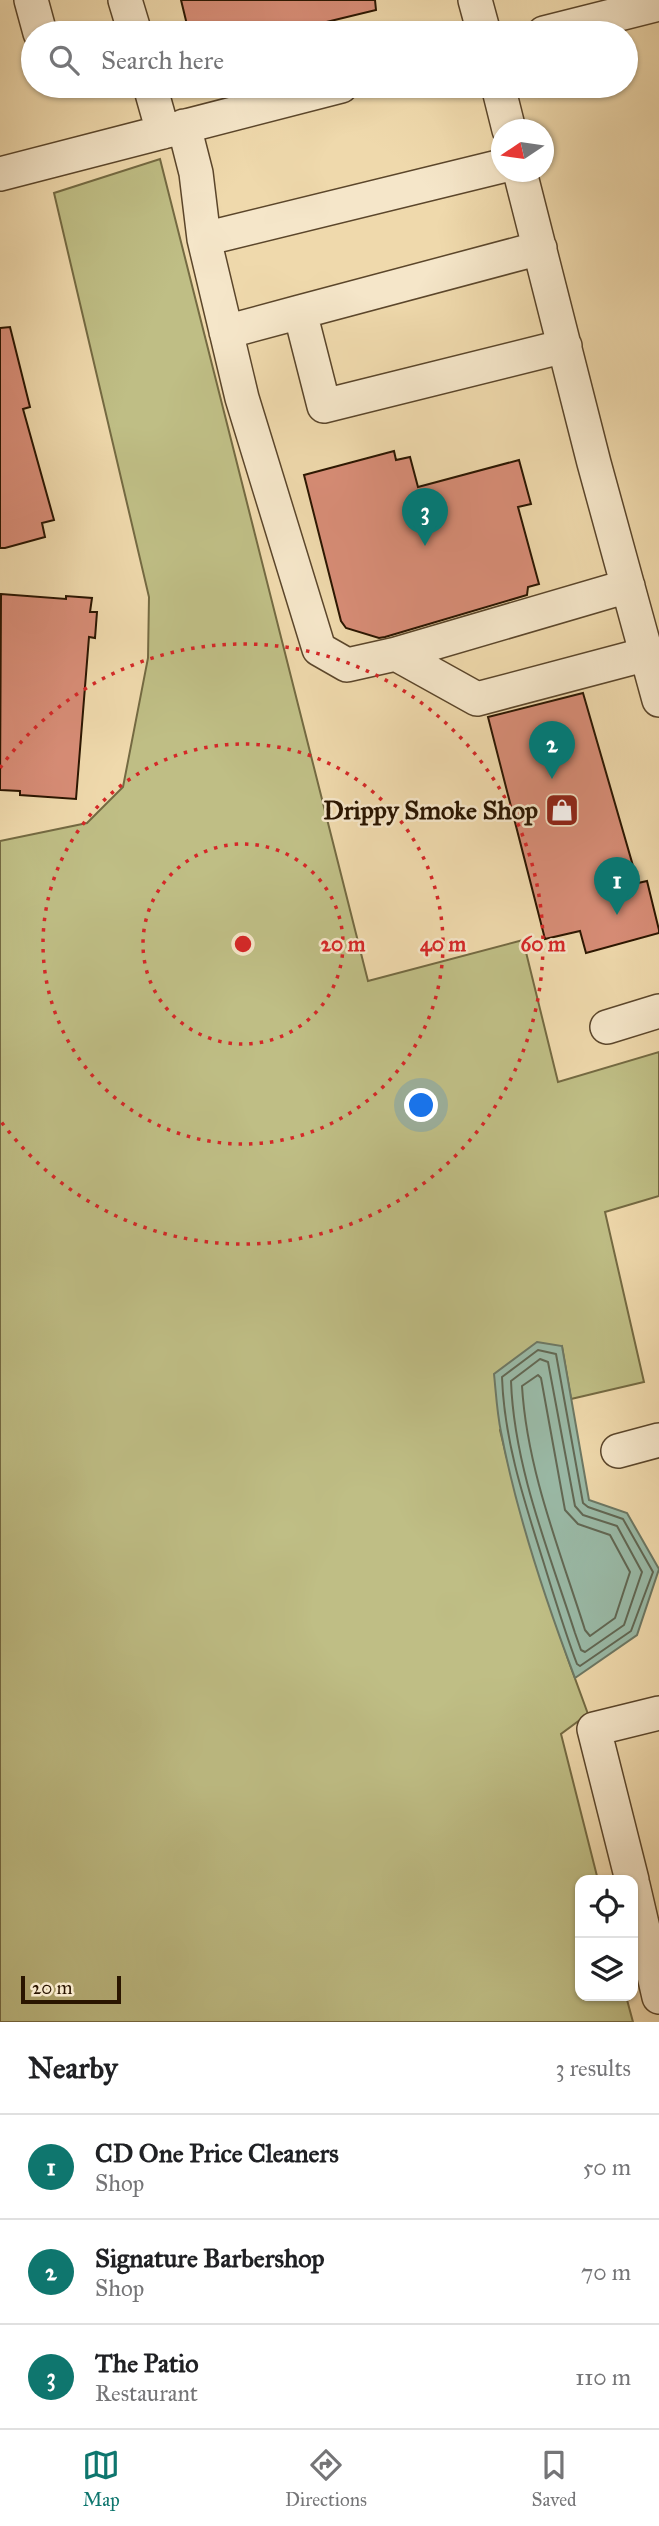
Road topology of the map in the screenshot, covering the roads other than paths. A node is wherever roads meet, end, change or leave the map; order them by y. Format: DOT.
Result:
graph roads {
  1 [pos="31,0"];
  2 [pos="125,0"];
  3 [pos="475,0"];
  4 [pos="659,4"];
  5 [pos="37,21"];
  6 [pos="131,21"];
  7 [pos="481,21"];
  8 [pos="592,21"];
  9 [pos="157,98"];
  10 [pos="294,98"];
  11 [pos="501,98"];
  12 [pos="506,119"];
  13 [pos="174,129"];
  14 [pos="491,169"];
  15 [pos="0,174"];
  16 [pos="523,182"];
  17 [pos="204,239"];
  18 [pos="540,248"];
  19 [pos="300,312"];
  20 [pos="226,332"];
  21 [pos="565,346"];
  22 [pos="628,586"];
  23 [pos="396,654"];
  24 [pos="647,654"];
  25 [pos="659,700"];
  26 [pos="659,1011"];
  27 [pos="607,1027"];
  28 [pos="659,1440"];
  29 [pos="618,1451"];
  30 [pos="659,1713"];
  31 [pos="630,1875"];
  32 [pos="638,1908"];
  33 [pos="659,1997"];
  1 -- 5 [label="street"];
  2 -- 6 [label="street"];
  3 -- 7 [label="street"];
  4 -- 8 [label="street"];
  9 -- 13 [label="street"];
  10 -- 13 [label="street"];
  11 -- 12 [label="street"];
  13 -- 15 [label="street"];
  13 -- 17 [label="street"];
  14 -- 17 [label="street"];
  16 -- 18 [label="street"];
  17 -- 20 [label="street"];
  18 -- 19 [label="street"];
  18 -- 21 [label="street"];
  19 -- 20 [label="street"];
  19 -- 21 [label="street"];
  20 -- 23 [label="street"];
  21 -- 22 [label="street"];
  22 -- 23 [label="street"];
  22 -- 24 [label="street"];
  23 -- 24 [label="street"];
  24 -- 25 [label="street"];
  26 -- 27 [label="street"];
  28 -- 29 [label="street"];
  30 -- 31 [label="street"];
  32 -- 33 [label="street"];
}
